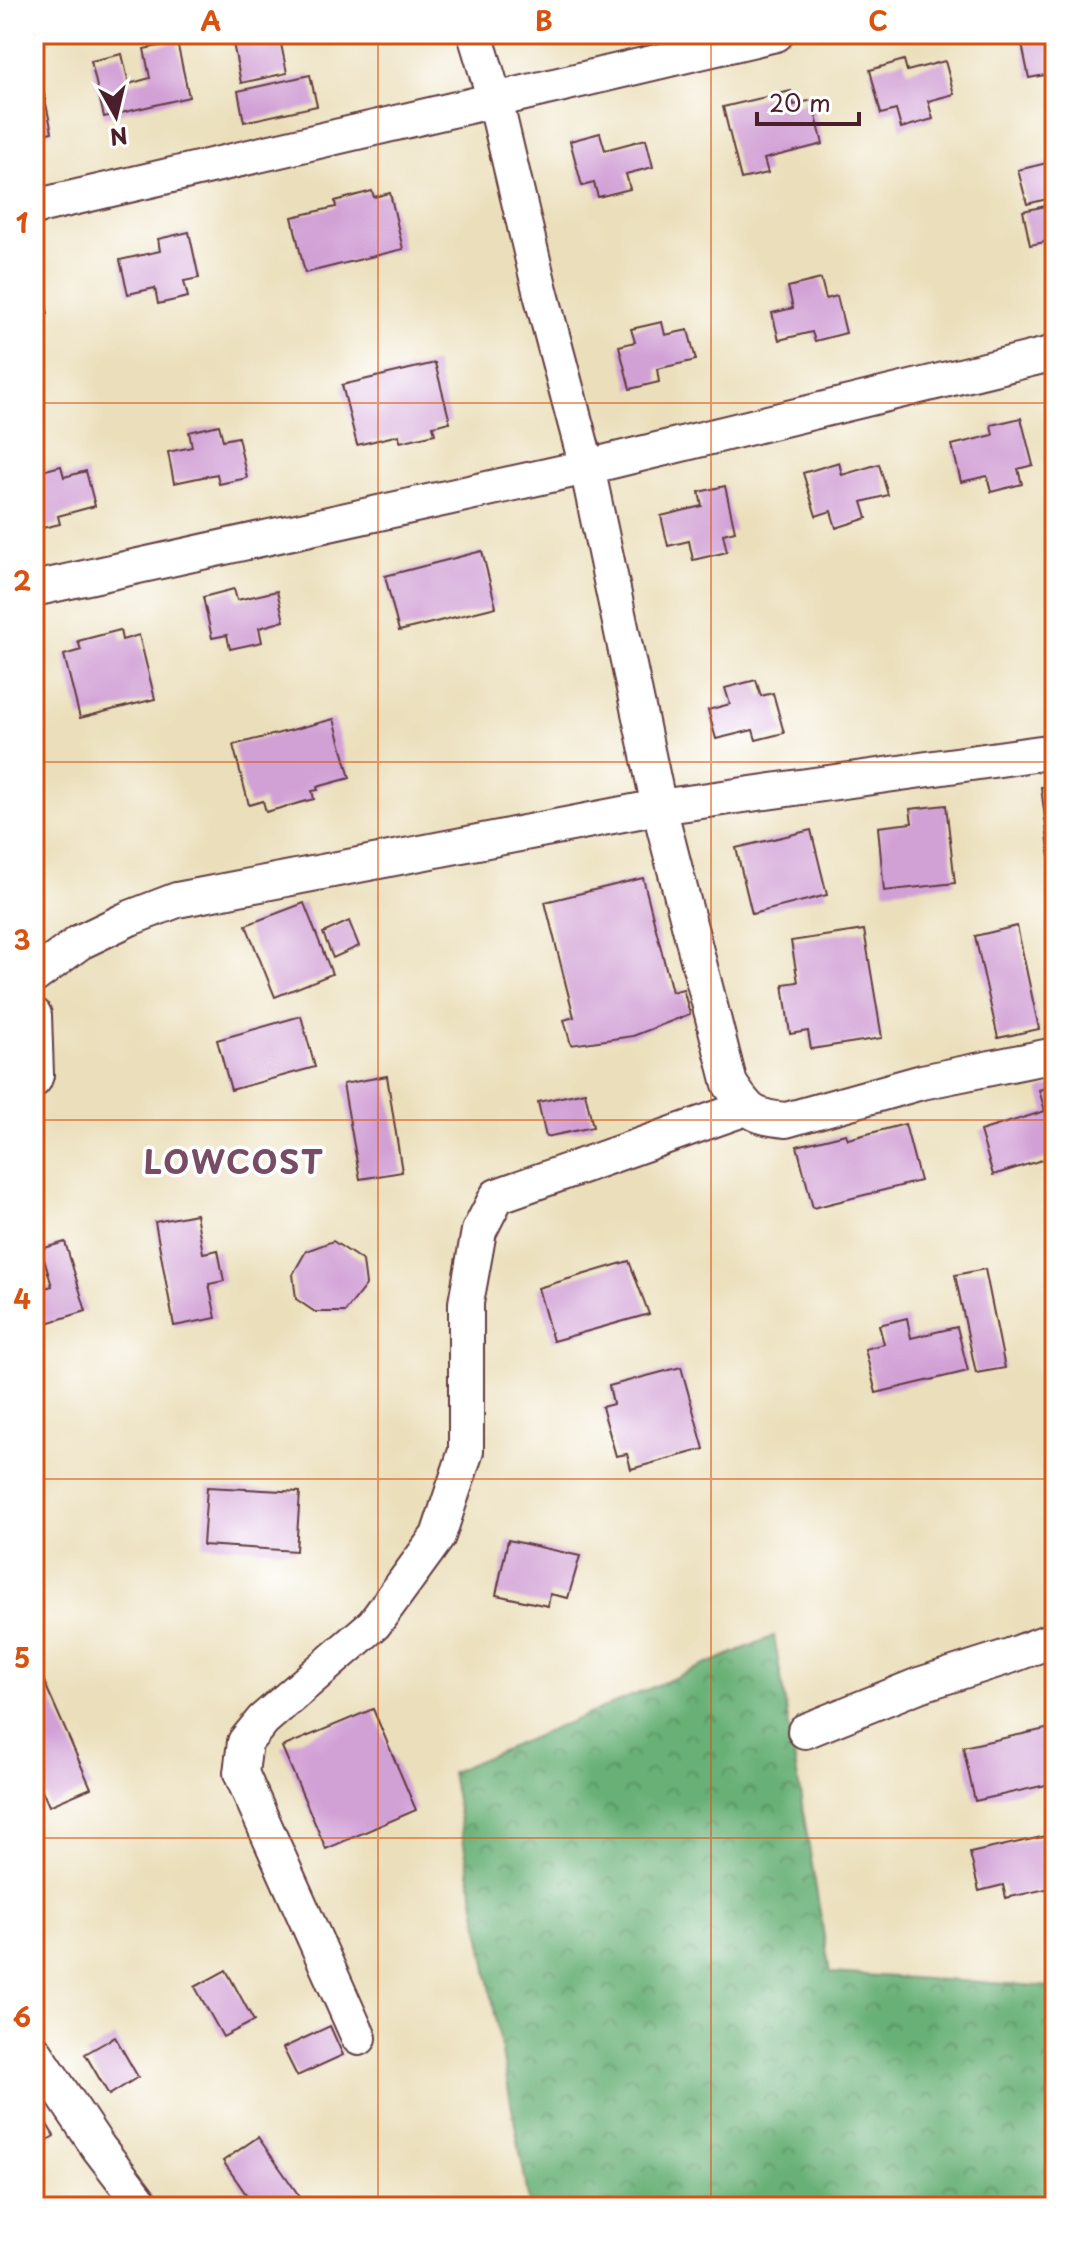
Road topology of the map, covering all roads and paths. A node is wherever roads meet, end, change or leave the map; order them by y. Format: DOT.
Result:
graph roads {
  1 [pos="475,34"];
  2 [pos="776,34"];
  3 [pos="495,100"];
  4 [pos="34,207"];
  5 [pos="1055,353"];
  6 [pos="587,467"];
  7 [pos="34,589"];
  8 [pos="1055,751"];
  9 [pos="659,807"];
  10 [pos="34,976"];
  11 [pos="34,1015"];
  12 [pos="1055,1055"];
  13 [pos="34,1080"];
  14 [pos="746,1108"];
  15 [pos="1055,1639"];
  16 [pos="805,1731"];
  17 [pos="359,2038"];
  18 [pos="34,2051"];
  19 [pos="144,2207"];
  1 -- 3 [label="street"];
  2 -- 3 [label="street"];
  3 -- 4 [label="street"];
  3 -- 6 [label="street"];
  5 -- 6 [label="street"];
  6 -- 7 [label="street"];
  6 -- 9 [label="street"];
  8 -- 9 [label="street"];
  9 -- 10 [label="street"];
  9 -- 14 [label="street"];
  11 -- 13 [label="street"];
  12 -- 14 [label="street"];
  14 -- 17 [label="street"];
  15 -- 16 [label="street"];
  18 -- 19 [label="street"];
}
